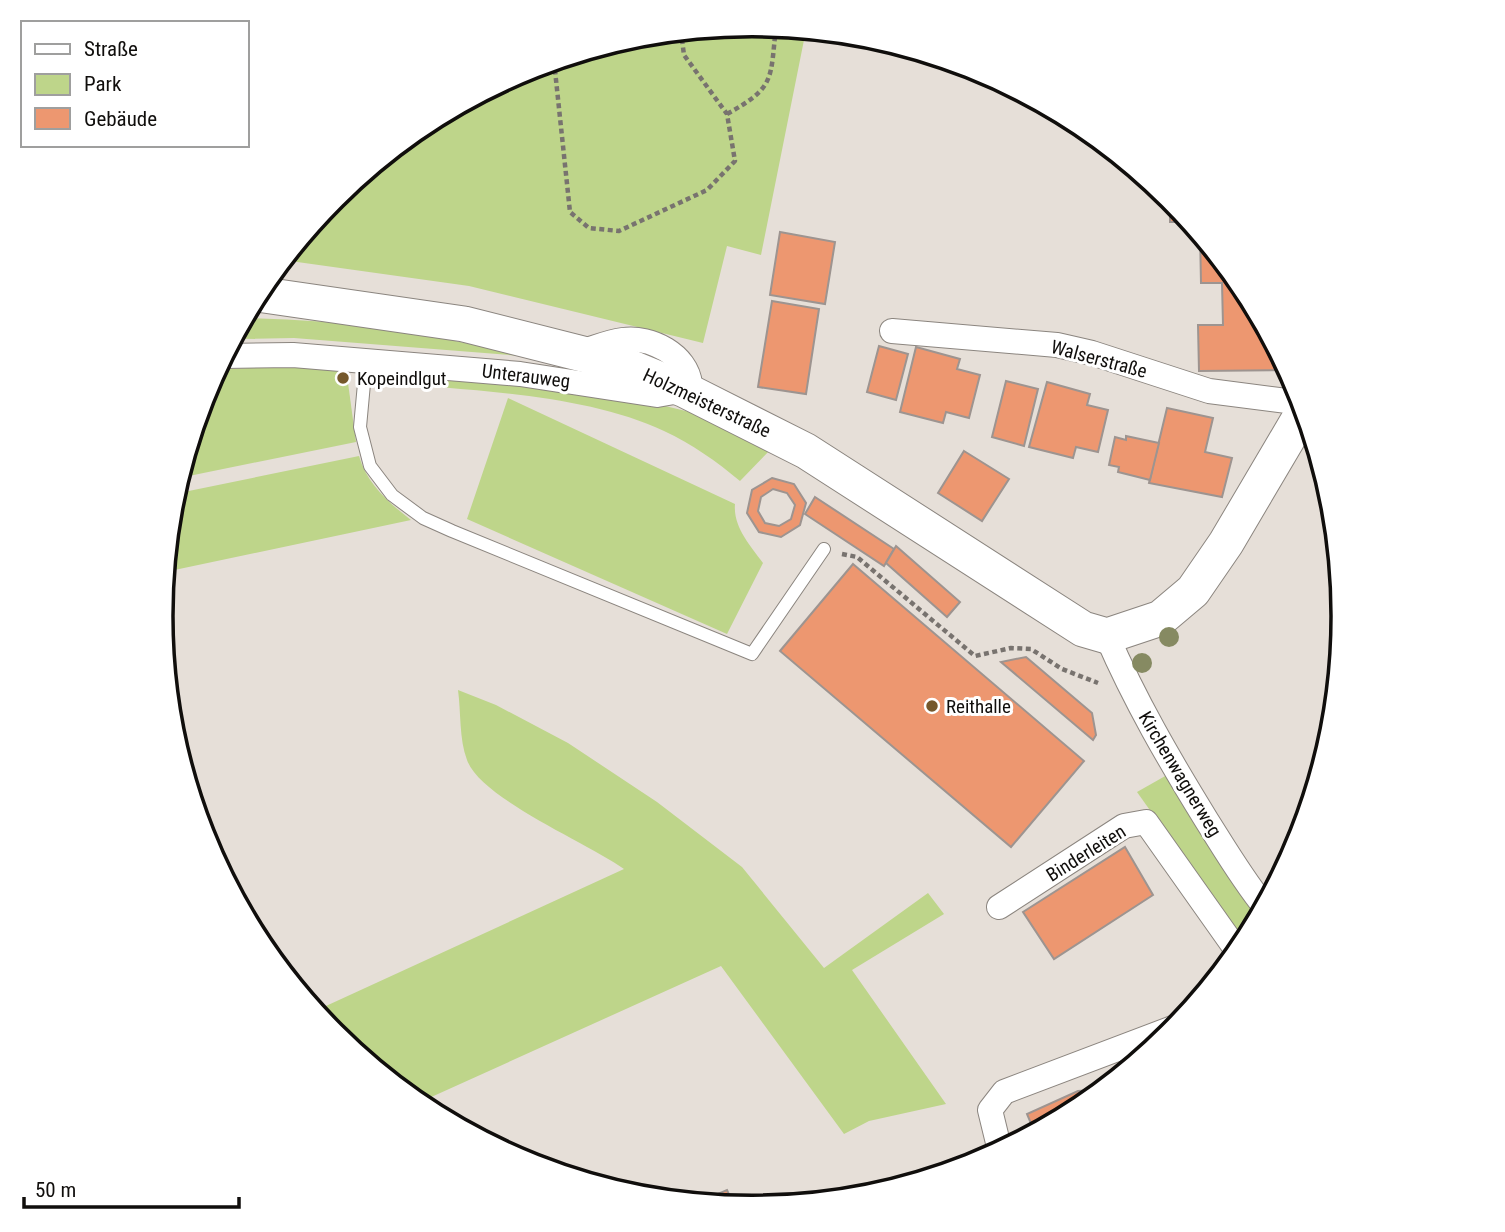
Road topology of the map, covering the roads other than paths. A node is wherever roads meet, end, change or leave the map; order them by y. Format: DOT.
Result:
graph roads {
  1 [pos="270,296"];
  2 [pos="892,331"];
  3 [pos="235,356"];
  4 [pos="366,362"];
  5 [pos="685,390"];
  6 [pos="1291,401"];
  7 [pos="1298,421"];
  8 [pos="824,549"];
  9 [pos="1107,636"];
  10 [pos="1258,899"];
  11 [pos="999,907"];
  12 [pos="1231,942"];
  13 [pos="1151,1036"];
  14 [pos="998,1141"];
  1 -- 5 [label="street, Holzmeisterstraße"];
  2 -- 6 [label="street, Walserstraße"];
  3 -- 4 [label="street, Unterauweg"];
  4 -- 5 [label="street, Unterauweg"];
  4 -- 8 [label="lane"];
  5 -- 9 [label="street, Holzmeisterstraße"];
  7 -- 9 [label="street"];
  9 -- 10 [label="street, Kirchenwagnerweg"];
  11 -- 12 [label="street, Binderleiten"];
  13 -- 14 [label="street"];
}
